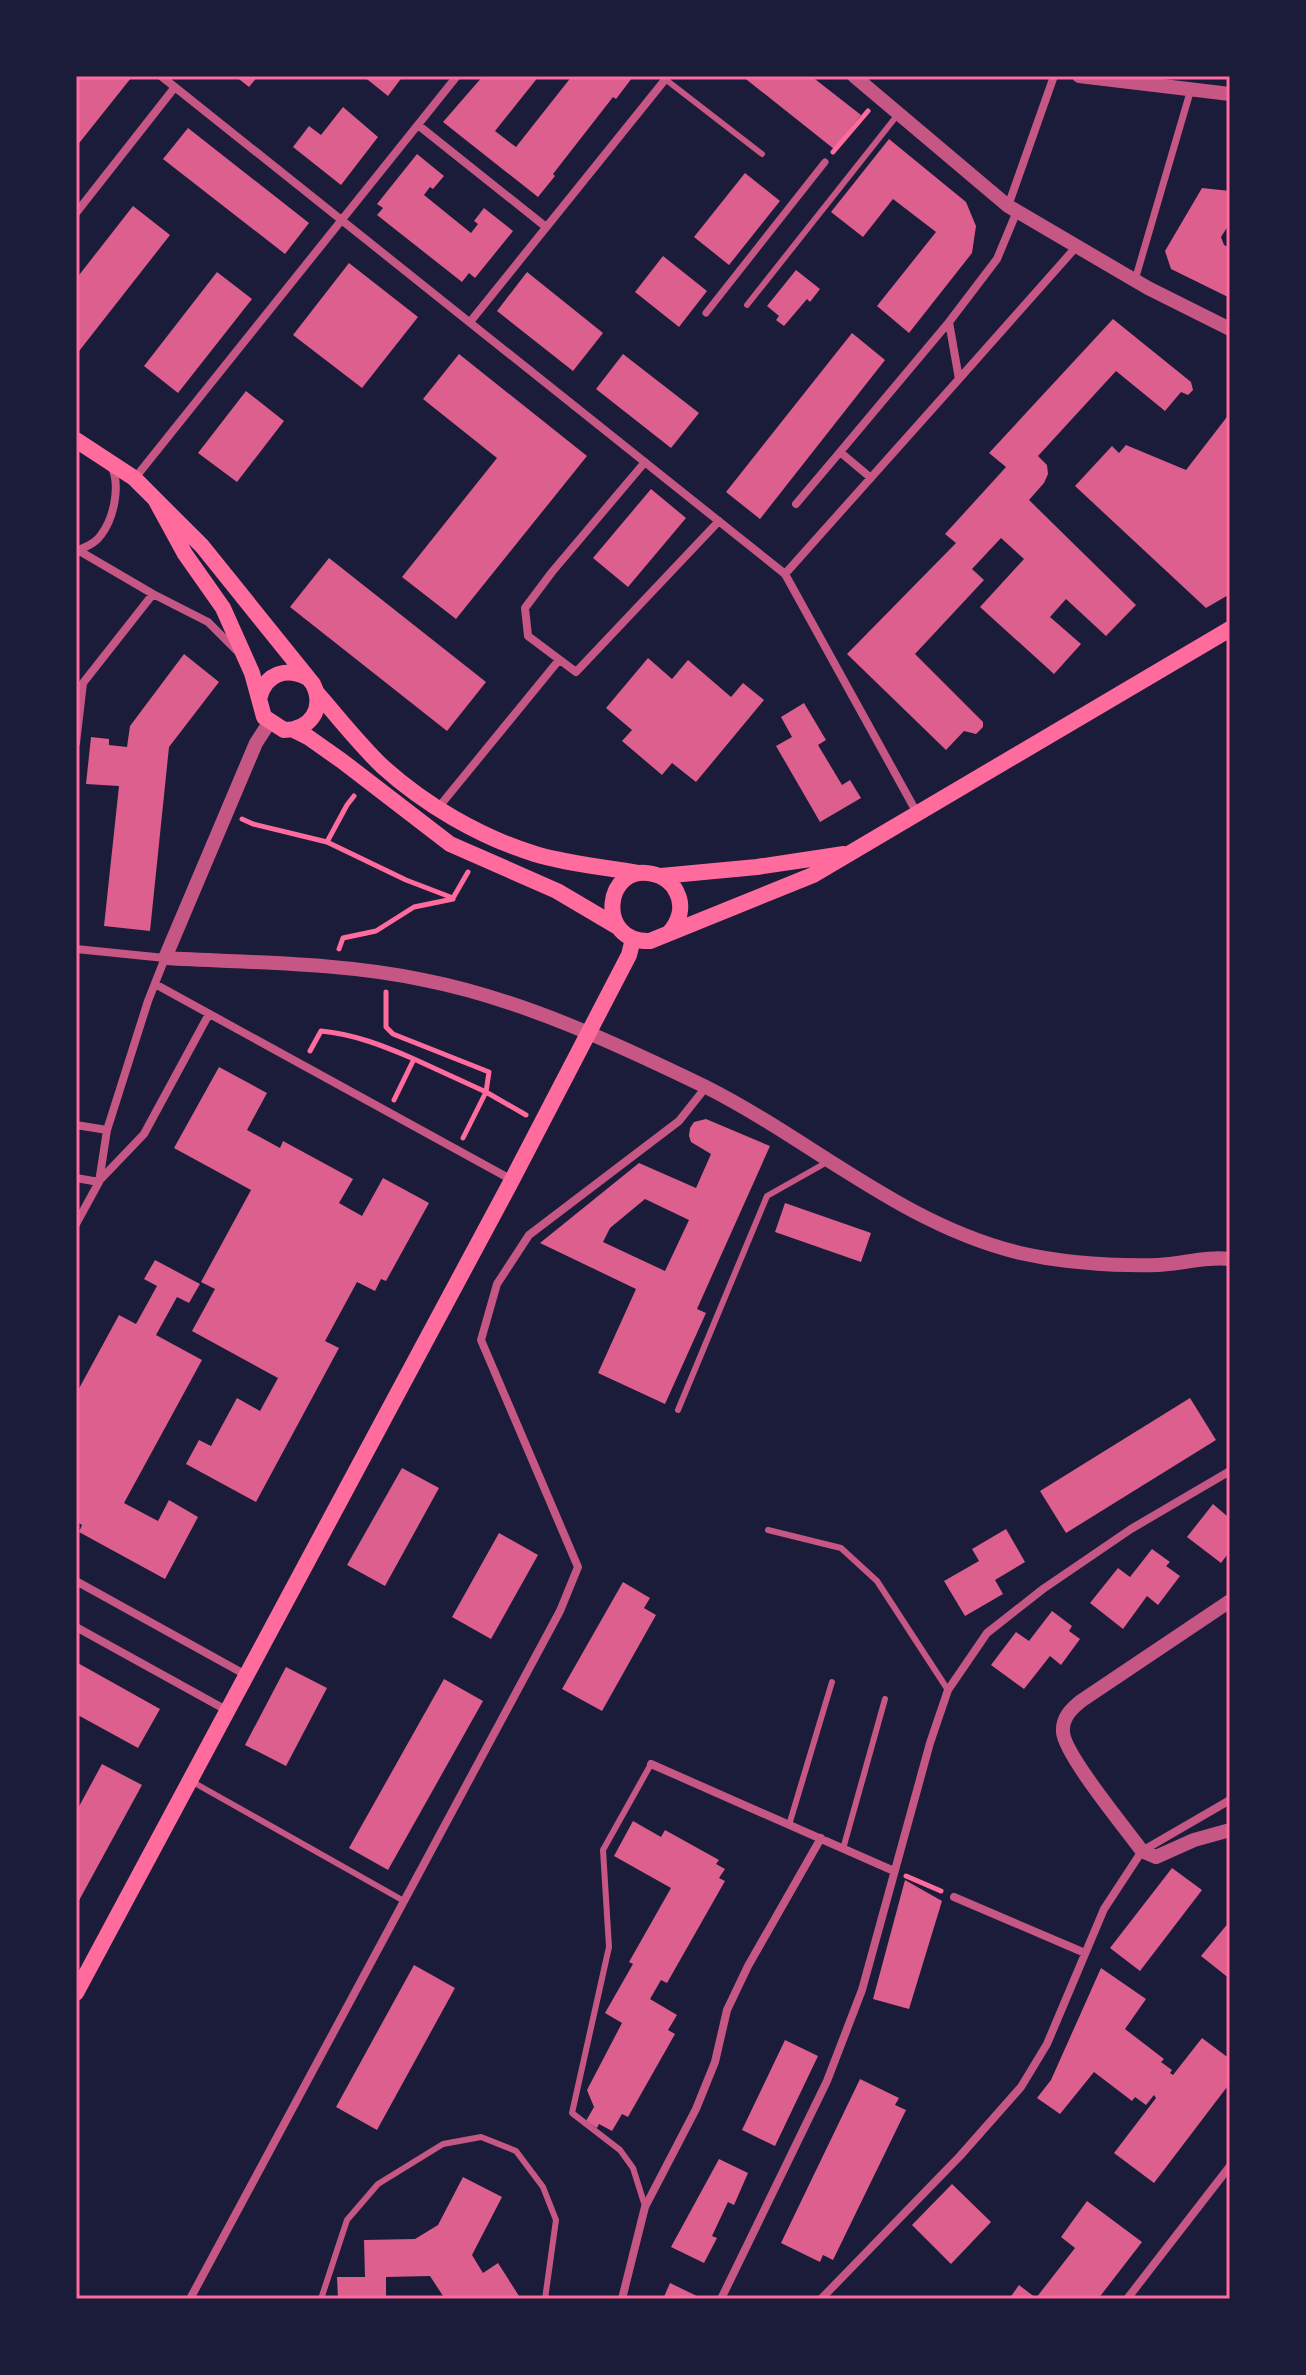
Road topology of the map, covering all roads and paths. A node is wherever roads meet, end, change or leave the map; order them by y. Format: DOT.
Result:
graph roads {
  1 [pos="161,76"];
  2 [pos="457,76"];
  3 [pos="854,76"];
  4 [pos="1054,76"];
  5 [pos="1079,76"];
  6 [pos="666,78"];
  7 [pos="1194,82"];
  8 [pos="175,87"];
  9 [pos="872,87"];
  10 [pos="1230,94"];
  11 [pos="899,113"];
  12 [pos="418,125"];
  13 [pos="762,154"];
  14 [pos="825,162"];
  15 [pos="1012,208"];
  16 [pos="76,213"];
  17 [pos="343,221"];
  18 [pos="546,227"];
  19 [pos="1077,246"];
  20 [pos="1135,280"];
  21 [pos="747,305"];
  22 [pos="706,313"];
  23 [pos="470,322"];
  24 [pos="949,322"];
  25 [pos="1230,329"];
  26 [pos="959,379"];
  27 [pos="76,440"];
  28 [pos="840,452"];
  29 [pos="106,458"];
  30 [pos="645,462"];
  31 [pos="134,478"];
  32 [pos="871,478"];
  33 [pos="155,499"];
  34 [pos="796,504"];
  35 [pos="719,521"];
  36 [pos="78,549"];
  37 [pos="785,574"];
  38 [pos="153,594"];
  39 [pos="1230,629"];
  40 [pos="244,659"];
  41 [pos="559,660"];
  42 [pos="306,677"];
  43 [pos="80,683"];
  44 [pos="317,693"];
  45 [pos="260,696"];
  46 [pos="269,723"];
  47 [pos="294,730"];
  48 [pos="76,743"];
  49 [pos="347,805"];
  50 [pos="437,808"];
  51 [pos="226,811"];
  52 [pos="918,815"];
  53 [pos="327,842"];
  54 [pos="854,853"];
  55 [pos="477,858"];
  56 [pos="639,873"];
  57 [pos="661,876"];
  58 [pos="453,898"];
  59 [pos="618,927"];
  60 [pos="669,933"];
  61 [pos="343,938"];
  62 [pos="633,939"];
  63 [pos="76,949"];
  64 [pos="165,958"];
  65 [pos="386,973"];
  66 [pos="155,984"];
  67 [pos="209,1014"];
  68 [pos="313,1046"];
  69 [pos="414,1059"];
  70 [pos="706,1087"];
  71 [pos="486,1092"];
  72 [pos="388,1112"];
  73 [pos="540,1124"];
  74 [pos="76,1125"];
  75 [pos="107,1130"];
  76 [pos="458,1150"];
  77 [pos="829,1161"];
  78 [pos="76,1178"];
  79 [pos="512,1180"];
  80 [pos="99,1182"];
  81 [pos="76,1224"];
  82 [pos="1226,1256"];
  83 [pos="678,1410"];
  84 [pos="1230,1471"];
  85 [pos="768,1530"];
  86 [pos="76,1581"];
  87 [pos="1230,1601"];
  88 [pos="76,1627"];
  89 [pos="246,1676"];
  90 [pos="832,1682"];
  91 [pos="948,1690"];
  92 [pos="885,1699"];
  93 [pos="228,1711"];
  94 [pos="651,1764"];
  95 [pos="191,1781"];
  96 [pos="1230,1800"];
  97 [pos="789,1825"];
  98 [pos="1230,1830"];
  99 [pos="821,1838"];
  100 [pos="843,1849"];
  101 [pos="1142,1851"];
  102 [pos="894,1871"];
  103 [pos="954,1897"];
  104 [pos="404,1901"];
  105 [pos="1085,1953"];
  106 [pos="76,1993"];
  107 [pos="1230,2166"];
  108 [pos="645,2207"];
  109 [pos="190,2299"];
  110 [pos="321,2299"];
  111 [pos="545,2299"];
  112 [pos="622,2299"];
  113 [pos="721,2299"];
  114 [pos="821,2299"];
  115 [pos="1127,2299"];
  1 -- 8 [label="street"];
  2 -- 12 [label="street"];
  3 -- 9 [label="street"];
  4 -- 15 [label="street"];
  5 -- 7 [label="street"];
  6 -- 13 [label="lane"];
  6 -- 18 [label="street"];
  7 -- 10 [label="street"];
  7 -- 20 [label="street"];
  8 -- 16 [label="street"];
  8 -- 17 [label="street"];
  9 -- 11 [label="street"];
  9 -- 14 [label="path"];
  11 -- 15 [label="street"];
  11 -- 21 [label="lane"];
  12 -- 17 [label="street"];
  12 -- 18 [label="street"];
  14 -- 22 [label="street"];
  15 -- 19 [label="street"];
  15 -- 24 [label="street"];
  17 -- 23 [label="street"];
  17 -- 31 [label="street"];
  18 -- 23 [label="street"];
  19 -- 20 [label="street"];
  19 -- 26 [label="street"];
  20 -- 25 [label="street"];
  23 -- 30 [label="street"];
  24 -- 26 [label="street"];
  24 -- 28 [label="street"];
  26 -- 32 [label="street"];
  27 -- 29 [label="main road"];
  28 -- 32 [label="street"];
  28 -- 34 [label="street"];
  29 -- 31 [label="main road"];
  29 -- 36 [label="street"];
  30 -- 35 [label="street"];
  30 -- 41 [label="street"];
  31 -- 33 [label="main road"];
  32 -- 37 [label="street"];
  33 -- 40 [label="main road"];
  33 -- 42 [label="main road"];
  35 -- 37 [label="street"];
  35 -- 41 [label="street"];
  36 -- 38 [label="street"];
  37 -- 52 [label="street"];
  38 -- 40 [label="street"];
  38 -- 43 [label="street"];
  39 -- 52 [label="main road"];
  40 -- 45 [label="main road"];
  41 -- 50 [label="street"];
  42 -- 44 [label="main road"];
  42 -- 45 [label="main road"];
  43 -- 48 [label="street"];
  44 -- 47 [label="main road"];
  44 -- 50 [label="main road"];
  45 -- 46 [label="main road"];
  46 -- 47 [label="main road"];
  46 -- 51 [label="street"];
  47 -- 55 [label="main road"];
  49 -- 53 [label="path"];
  50 -- 56 [label="main road"];
  51 -- 53 [label="path"];
  51 -- 64 [label="street"];
  52 -- 54 [label="main road"];
  53 -- 58 [label="path"];
  54 -- 57 [label="main road"];
  54 -- 60 [label="main road"];
  55 -- 58 [label="path"];
  55 -- 59 [label="main road"];
  56 -- 57 [label="main road"];
  56 -- 59 [label="main road"];
  57 -- 60 [label="main road"];
  58 -- 61 [label="path"];
  59 -- 62 [label="main road"];
  60 -- 62 [label="main road"];
  62 -- 73 [label="main road"];
  63 -- 64 [label="street"];
  64 -- 65 [label="street"];
  64 -- 66 [label="street"];
  65 -- 70 [label="street"];
  65 -- 71 [label="path"];
  66 -- 67 [label="street"];
  66 -- 75 [label="street"];
  67 -- 72 [label="street"];
  67 -- 80 [label="street"];
  68 -- 69 [label="path"];
  69 -- 71 [label="path"];
  69 -- 72 [label="path"];
  70 -- 77 [label="street"];
  70 -- 104 [label="street"];
  71 -- 73 [label="path"];
  71 -- 76 [label="path"];
  72 -- 76 [label="street"];
  73 -- 79 [label="main road"];
  74 -- 75 [label="street"];
  75 -- 80 [label="street"];
  76 -- 79 [label="street"];
  77 -- 82 [label="street"];
  77 -- 83 [label="lane"];
  78 -- 80 [label="street"];
  79 -- 89 [label="main road"];
  80 -- 81 [label="street"];
  84 -- 91 [label="street"];
  85 -- 91 [label="lane"];
  86 -- 89 [label="street"];
  87 -- 101 [label="street"];
  88 -- 93 [label="street"];
  89 -- 93 [label="main road"];
  90 -- 97 [label="lane"];
  91 -- 102 [label="street"];
  92 -- 100 [label="lane"];
  93 -- 95 [label="main road"];
  94 -- 97 [label="street"];
  94 -- 108 [label="lane"];
  95 -- 104 [label="lane"];
  95 -- 106 [label="main road"];
  96 -- 101 [label="street"];
  97 -- 99 [label="street"];
  98 -- 101 [label="street"];
  99 -- 100 [label="street"];
  99 -- 108 [label="street"];
  100 -- 102 [label="street"];
  101 -- 105 [label="street"];
  102 -- 103 [label="path"];
  102 -- 113 [label="street"];
  103 -- 105 [label="street"];
  104 -- 109 [label="street"];
  105 -- 114 [label="street"];
  107 -- 115 [label="street"];
  108 -- 112 [label="street"];
  110 -- 111 [label="lane"];
}
